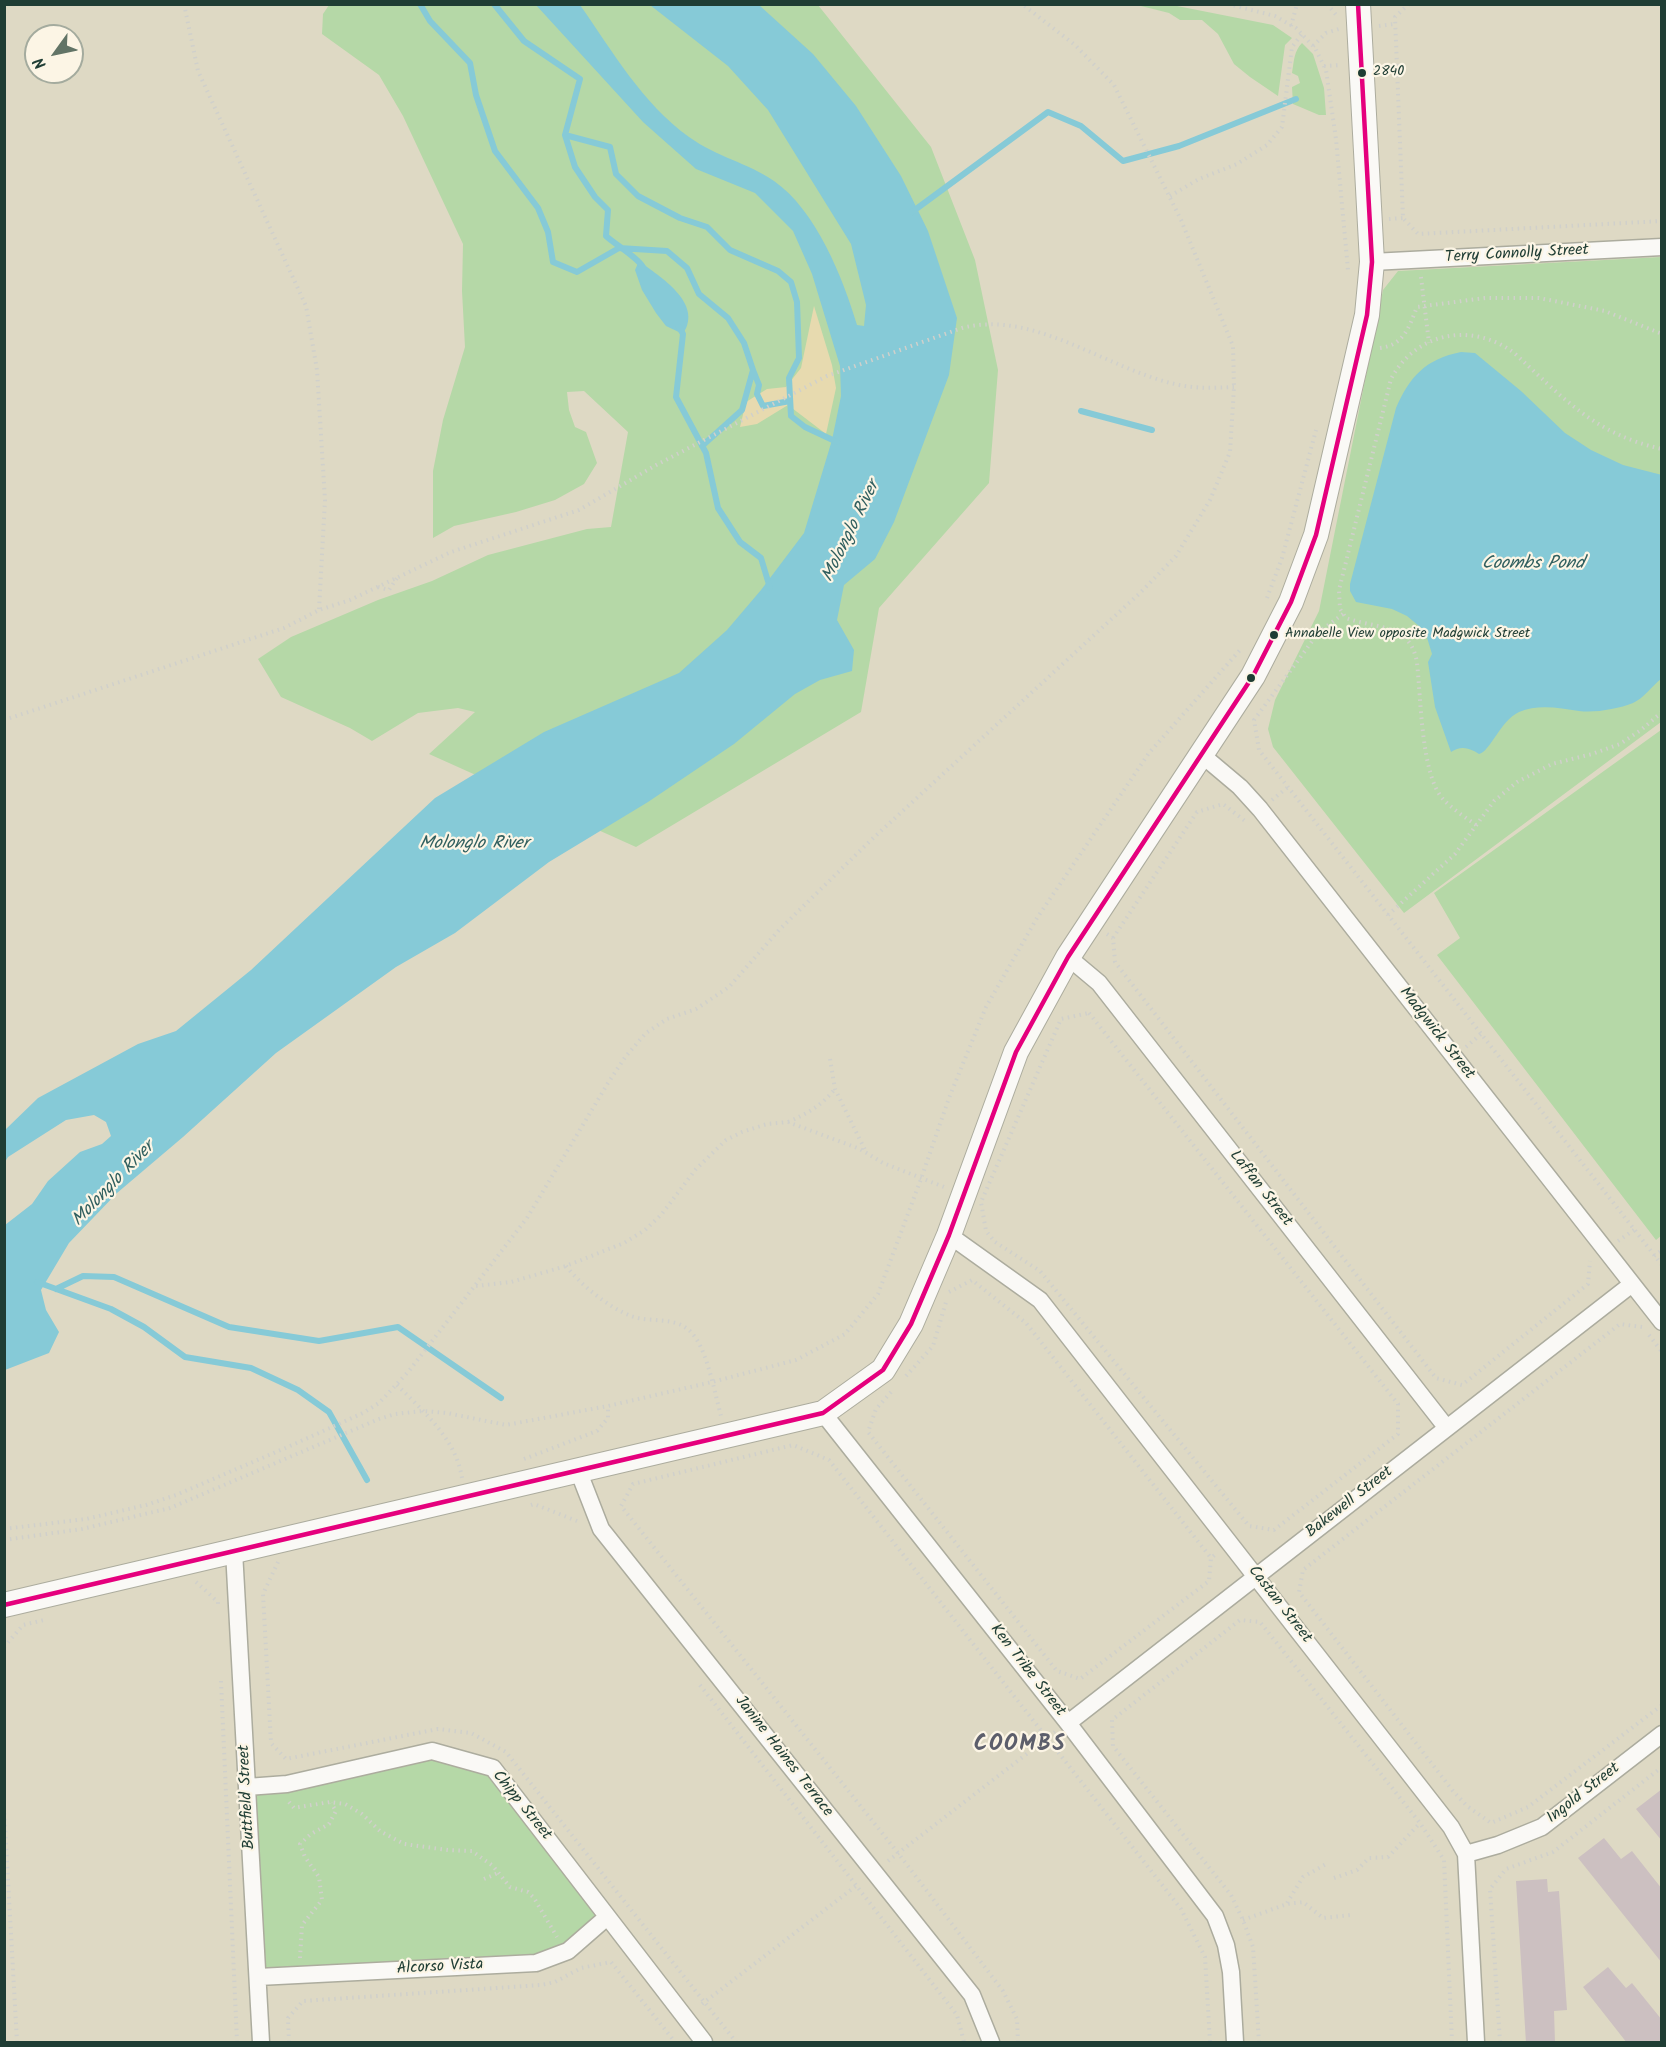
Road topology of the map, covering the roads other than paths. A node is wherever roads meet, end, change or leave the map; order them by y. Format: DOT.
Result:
graph roads {
  1 [pos="1358,4"];
  2 [pos="1662,247"];
  3 [pos="1372,262"];
  4 [pos="1202,755"];
  5 [pos="1068,957"];
  6 [pos="949,1235"];
  7 [pos="1632,1284"];
  8 [pos="1662,1322"];
  9 [pos="823,1413"];
  10 [pos="1446,1427"];
  11 [pos="578,1470"];
  12 [pos="234,1551"];
  13 [pos="1257,1577"];
  14 [pos="4,1605"];
  15 [pos="1068,1722"];
  16 [pos="1662,1734"];
  17 [pos="247,1787"];
  18 [pos="1466,1854"];
  19 [pos="607,1917"];
  20 [pos="258,1977"];
  21 [pos="261,2043"];
  22 [pos="704,2043"];
  23 [pos="991,2043"];
  24 [pos="1235,2043"];
  25 [pos="1476,2043"];
  1 -- 3 [label="street"];
  2 -- 3 [label="street, Terry Connolly Street"];
  3 -- 4 [label="street"];
  4 -- 5 [label="street"];
  4 -- 7 [label="street, Madgwick Street"];
  5 -- 6 [label="street"];
  5 -- 10 [label="street, Laffan Street"];
  6 -- 9 [label="street"];
  6 -- 13 [label="street, Castan Street"];
  7 -- 8 [label="street, Madgwick Street"];
  7 -- 10 [label="street, Bakewell Street"];
  9 -- 11 [label="street"];
  9 -- 15 [label="street, Ken Tribe Street"];
  10 -- 13 [label="street, Bakewell Street"];
  11 -- 12 [label="street"];
  11 -- 23 [label="street, Janine Haines Terrace"];
  12 -- 14 [label="street"];
  12 -- 17 [label="street, Buttfield Street"];
  13 -- 15 [label="street, Bakewell Street"];
  13 -- 18 [label="street, Castan Street"];
  15 -- 24 [label="street, Ken Tribe Street"];
  16 -- 18 [label="street, Ingold Street"];
  17 -- 19 [label="street, Chipp Street"];
  17 -- 20 [label="street, Buttfield Street"];
  18 -- 25 [label="street, Castan Street"];
  19 -- 20 [label="street, Alcorso Vista"];
  19 -- 22 [label="street, Chipp Street"];
  20 -- 21 [label="street, Buttfield Street"];
}
